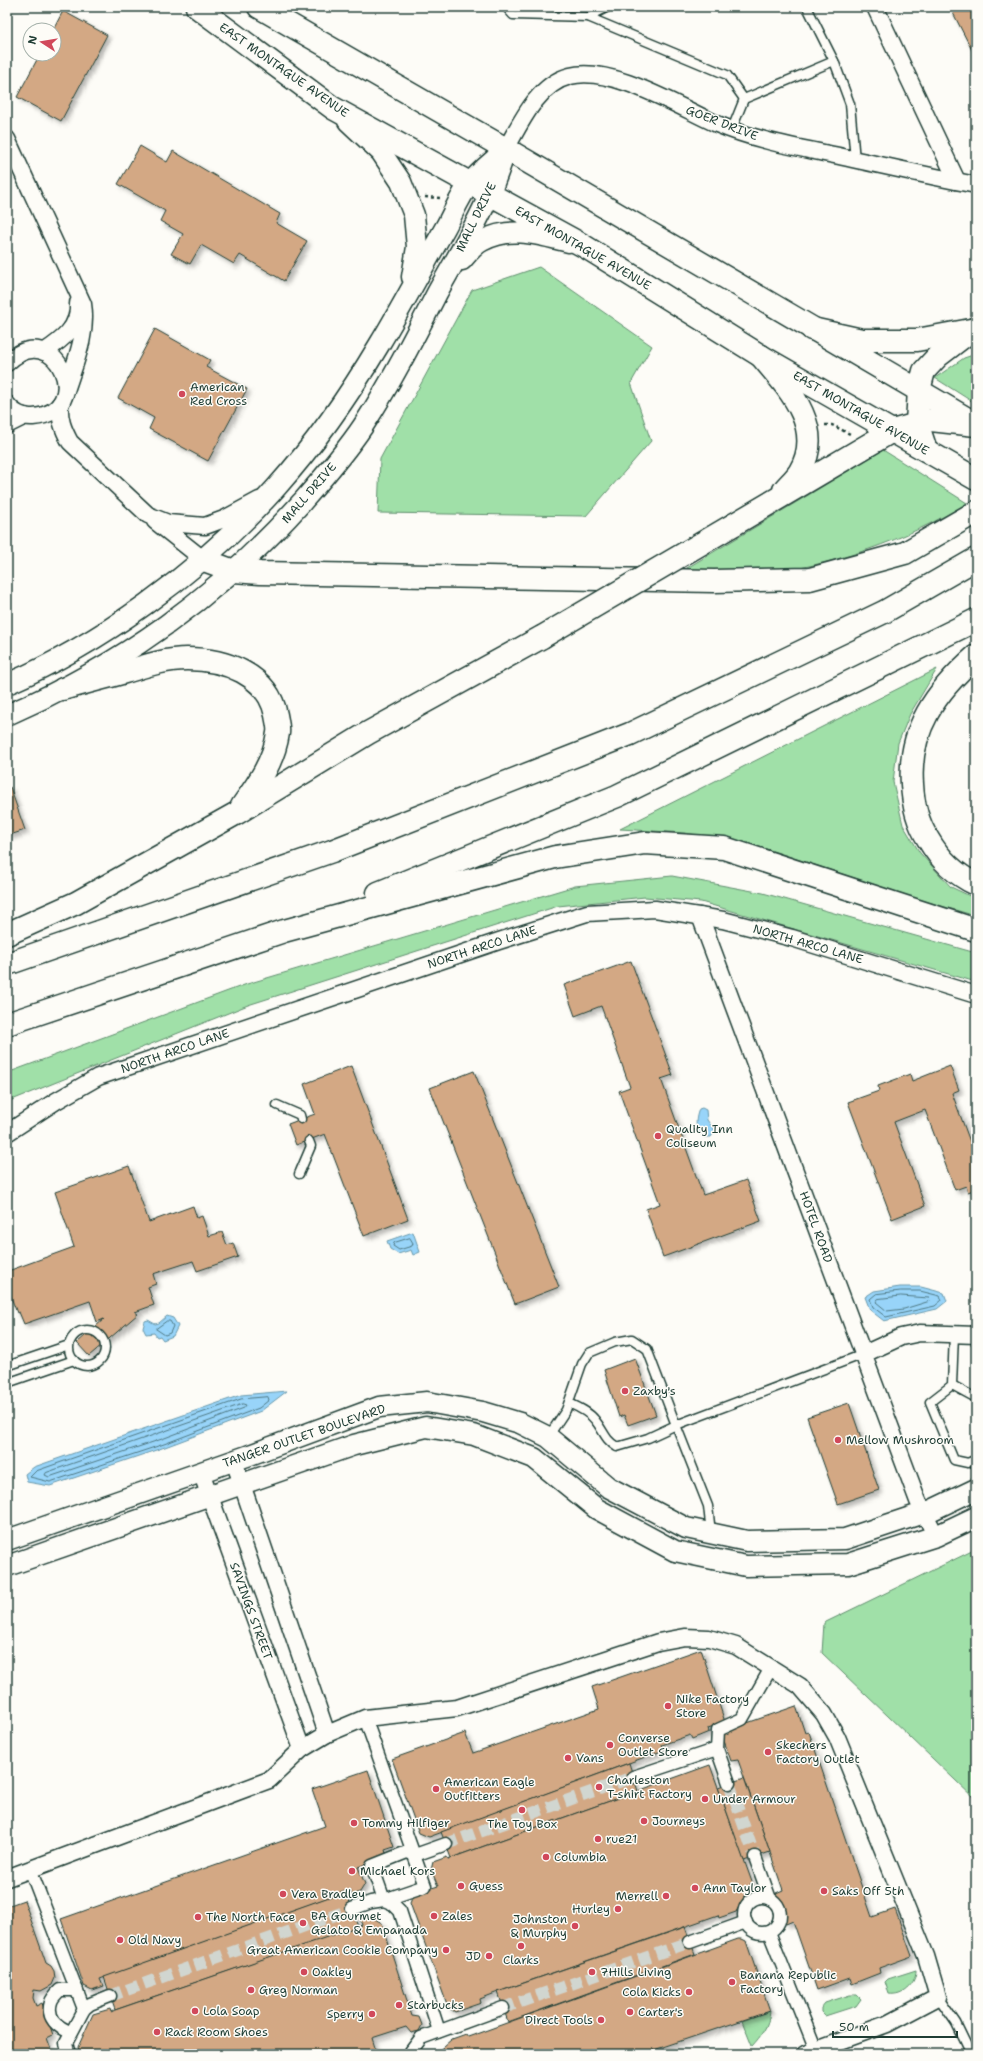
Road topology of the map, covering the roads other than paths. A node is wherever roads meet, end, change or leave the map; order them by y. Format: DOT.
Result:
graph roads {
  1 [pos="197,7"];
  2 [pos="259,7"];
  3 [pos="506,7"];
  4 [pos="608,7"];
  5 [pos="807,7"];
  6 [pos="875,7"];
  7 [pos="588,17"];
  8 [pos="834,61"];
  9 [pos="744,99"];
  10 [pos="333,108"];
  11 [pos="732,129"];
  12 [pos="7,139"];
  13 [pos="506,149"];
  14 [pos="855,160"];
  15 [pos="957,181"];
  16 [pos="470,183"];
  17 [pos="976,185"];
  18 [pos="490,194"];
  19 [pos="584,246"];
  20 [pos="448,274"];
  21 [pos="76,287"];
  22 [pos="408,294"];
  23 [pos="812,328"];
  24 [pos="974,329"];
  25 [pos="44,352"];
  26 [pos="761,356"];
  27 [pos="7,363"];
  28 [pos="919,390"];
  29 [pos="63,399"];
  30 [pos="7,404"];
  31 [pos="25,416"];
  32 [pos="916,423"];
  33 [pos="976,424"];
  34 [pos="7,425"];
  35 [pos="892,431"];
  36 [pos="926,450"];
  37 [pos="976,479"];
  38 [pos="272,494"];
  39 [pos="778,497"];
  40 [pos="976,512"];
  41 [pos="148,515"];
  42 [pos="976,559"];
  43 [pos="204,560"];
  44 [pos="234,571"];
  45 [pos="976,620"];
  46 [pos="976,656"];
  47 [pos="7,684"];
  48 [pos="63,689"];
  49 [pos="7,715"];
  50 [pos="237,813"];
  51 [pos="976,884"];
  52 [pos="700,916"];
  53 [pos="973,928"];
  54 [pos="284,931"];
  55 [pos="7,934"];
  56 [pos="7,964"];
  57 [pos="976,995"];
  58 [pos="7,1024"];
  59 [pos="277,1105"];
  60 [pos="301,1119"];
  61 [pos="7,1133"];
  62 [pos="309,1140"];
  63 [pos="299,1174"];
  64 [pos="954,1334"];
  65 [pos="976,1335"];
  66 [pos="69,1345"];
  67 [pos="864,1354"];
  68 [pos="74,1360"];
  69 [pos="7,1366"];
  70 [pos="7,1383"];
  71 [pos="952,1385"];
  72 [pos="976,1398"];
  73 [pos="569,1403"];
  74 [pos="676,1426"];
  75 [pos="548,1437"];
  76 [pos="976,1459"];
  77 [pos="234,1461"];
  78 [pos="201,1472"];
  79 [pos="242,1484"];
  80 [pos="976,1489"];
  81 [pos="209,1496"];
  82 [pos="923,1513"];
  83 [pos="976,1517"];
  84 [pos="711,1533"];
  85 [pos="936,1536"];
  86 [pos="7,1540"];
  87 [pos="9,1559"];
  88 [pos="771,1668"];
  89 [pos="365,1718"];
  90 [pos="327,1734"];
  91 [pos="302,1749"];
  92 [pos="717,1749"];
  93 [pos="633,1777"];
  94 [pos="729,1783"];
  95 [pos="446,1844"];
  96 [pos="415,1855"];
  97 [pos="755,1857"];
  98 [pos="30,1869"];
  99 [pos="7,1878"];
  100 [pos="770,1899"];
  101 [pos="384,1900"];
  102 [pos="352,1909"];
  103 [pos="746,1922"];
  104 [pos="769,1932"];
  105 [pos="690,1942"];
  106 [pos="77,1990"];
  107 [pos="110,1996"];
  108 [pos="938,1997"];
  109 [pos="503,2008"];
  110 [pos="84,2009"];
  111 [pos="439,2031"];
  112 [pos="71,2032"];
  113 [pos="810,2052"];
  114 [pos="69,2054"];
  115 [pos="409,2054"];
  116 [pos="971,2054"];
  1 -- 10 [label="main road, EAST MONTAGUE AVENUE"];
  2 -- 13 [label="main road"];
  3 -- 7 [label="lane"];
  4 -- 7 [label="lane"];
  5 -- 8 [label="lane"];
  6 -- 15 [label="street"];
  7 -- 9 [label="lane"];
  8 -- 9 [label="lane"];
  8 -- 14 [label="lane"];
  9 -- 11 [label="lane"];
  10 -- 16 [label="main road, EAST MONTAGUE AVENUE"];
  10 -- 22 [label="street"];
  11 -- 13 [label="street, GOER DRIVE"];
  11 -- 14 [label="street, GOER DRIVE"];
  12 -- 21 [label="street"];
  13 -- 16 [label="street, MALL DRIVE"];
  13 -- 18 [label="street, MALL DRIVE"];
  13 -- 23 [label="main road"];
  14 -- 15 [label="street, GOER DRIVE"];
  15 -- 17 [label="street, GOER DRIVE"];
  16 -- 18 [label="main road, EAST MONTAGUE AVENUE"];
  16 -- 22 [label="street, MALL DRIVE"];
  18 -- 19 [label="main road, EAST MONTAGUE AVENUE"];
  18 -- 20 [label="street, MALL DRIVE"];
  19 -- 20 [label="street"];
  19 -- 26 [label="main road, EAST MONTAGUE AVENUE"];
  20 -- 44 [label="street, MALL DRIVE"];
  21 -- 25 [label="street"];
  21 -- 29 [label="street"];
  22 -- 38 [label="street, MALL DRIVE"];
  23 -- 24 [label="main road"];
  23 -- 28 [label="main road"];
  24 -- 28 [label="main road"];
  25 -- 27 [label="street"];
  25 -- 29 [label="street"];
  26 -- 35 [label="main road, EAST MONTAGUE AVENUE"];
  26 -- 39 [label="main road"];
  28 -- 32 [label="main road"];
  28 -- 33 [label="main road"];
  29 -- 31 [label="street"];
  29 -- 41 [label="street"];
  30 -- 31 [label="street"];
  31 -- 34 [label="street"];
  32 -- 33 [label="main road"];
  32 -- 35 [label="main road"];
  32 -- 36 [label="main road"];
  35 -- 36 [label="main road, EAST MONTAGUE AVENUE"];
  35 -- 39 [label="main road"];
  36 -- 37 [label="main road, EAST MONTAGUE AVENUE"];
  38 -- 41 [label="street"];
  38 -- 43 [label="street, MALL DRIVE"];
  39 -- 50 [label="main road, bridge"];
  40 -- 44 [label="main road"];
  41 -- 43 [label="street"];
  42 -- 56 [label="main road"];
  43 -- 44 [label="main road"];
  43 -- 47 [label="street, MALL DRIVE"];
  44 -- 48 [label="street, MALL DRIVE"];
  45 -- 54 [label="main road"];
  46 -- 51 [label="main road"];
  48 -- 49 [label="street, MALL DRIVE"];
  48 -- 50 [label="main road"];
  50 -- 55 [label="main road"];
  52 -- 57 [label="street, NORTH ARCO LANE"];
  52 -- 61 [label="street, NORTH ARCO LANE"];
  52 -- 67 [label="street, HOTEL ROAD"];
  53 -- 54 [label="main road"];
  54 -- 58 [label="main road"];
  59 -- 60 [label="lane"];
  62 -- 63 [label="lane"];
  64 -- 65 [label="street"];
  64 -- 67 [label="street"];
  64 -- 71 [label="lane"];
  66 -- 68 [label="lane"];
  66 -- 68 [label="lane"];
  66 -- 69 [label="lane"];
  67 -- 74 [label="lane"];
  67 -- 82 [label="street, HOTEL ROAD"];
  68 -- 70 [label="lane"];
  71 -- 72 [label="lane"];
  71 -- 76 [label="lane"];
  73 -- 74 [label="lane"];
  73 -- 74 [label="lane"];
  73 -- 75 [label="lane"];
  74 -- 84 [label="lane"];
  75 -- 77 [label="street, TANGER OUTLET BOULEVARD"];
  75 -- 84 [label="street, TANGER OUTLET BOULEVARD"];
  77 -- 78 [label="street, TANGER OUTLET BOULEVARD"];
  77 -- 79 [label="street"];
  78 -- 81 [label="street, SAVINGS STREET"];
  78 -- 86 [label="street, TANGER OUTLET BOULEVARD"];
  79 -- 81 [label="street, TANGER OUTLET BOULEVARD"];
  79 -- 85 [label="street, TANGER OUTLET BOULEVARD"];
  79 -- 90 [label="street"];
  80 -- 82 [label="street, TANGER OUTLET BOULEVARD"];
  81 -- 87 [label="street, TANGER OUTLET BOULEVARD"];
  81 -- 91 [label="street, SAVINGS STREET"];
  82 -- 84 [label="street, TANGER OUTLET BOULEVARD"];
  82 -- 85 [label="street, HOTEL ROAD"];
  83 -- 85 [label="street, TANGER OUTLET BOULEVARD"];
  88 -- 89 [label="street"];
  88 -- 92 [label="street"];
  88 -- 108 [label="street"];
  89 -- 90 [label="street"];
  89 -- 96 [label="street"];
  90 -- 91 [label="street"];
  91 -- 98 [label="street"];
  92 -- 93 [label="street"];
  92 -- 94 [label="street"];
  95 -- 96 [label="street"];
  96 -- 101 [label="street"];
  96 -- 101 [label="street"];
  97 -- 100 [label="street"];
  98 -- 99 [label="street"];
  98 -- 106 [label="street"];
  100 -- 103 [label="street"];
  100 -- 104 [label="street"];
  101 -- 102 [label="street"];
  101 -- 111 [label="street"];
  103 -- 104 [label="street"];
  103 -- 105 [label="street"];
  104 -- 113 [label="street"];
  106 -- 110 [label="street"];
  106 -- 112 [label="street"];
  107 -- 110 [label="street"];
  108 -- 113 [label="street"];
  108 -- 116 [label="lane"];
  109 -- 111 [label="street"];
  110 -- 112 [label="street"];
  111 -- 115 [label="street"];
  112 -- 114 [label="street"];
}
